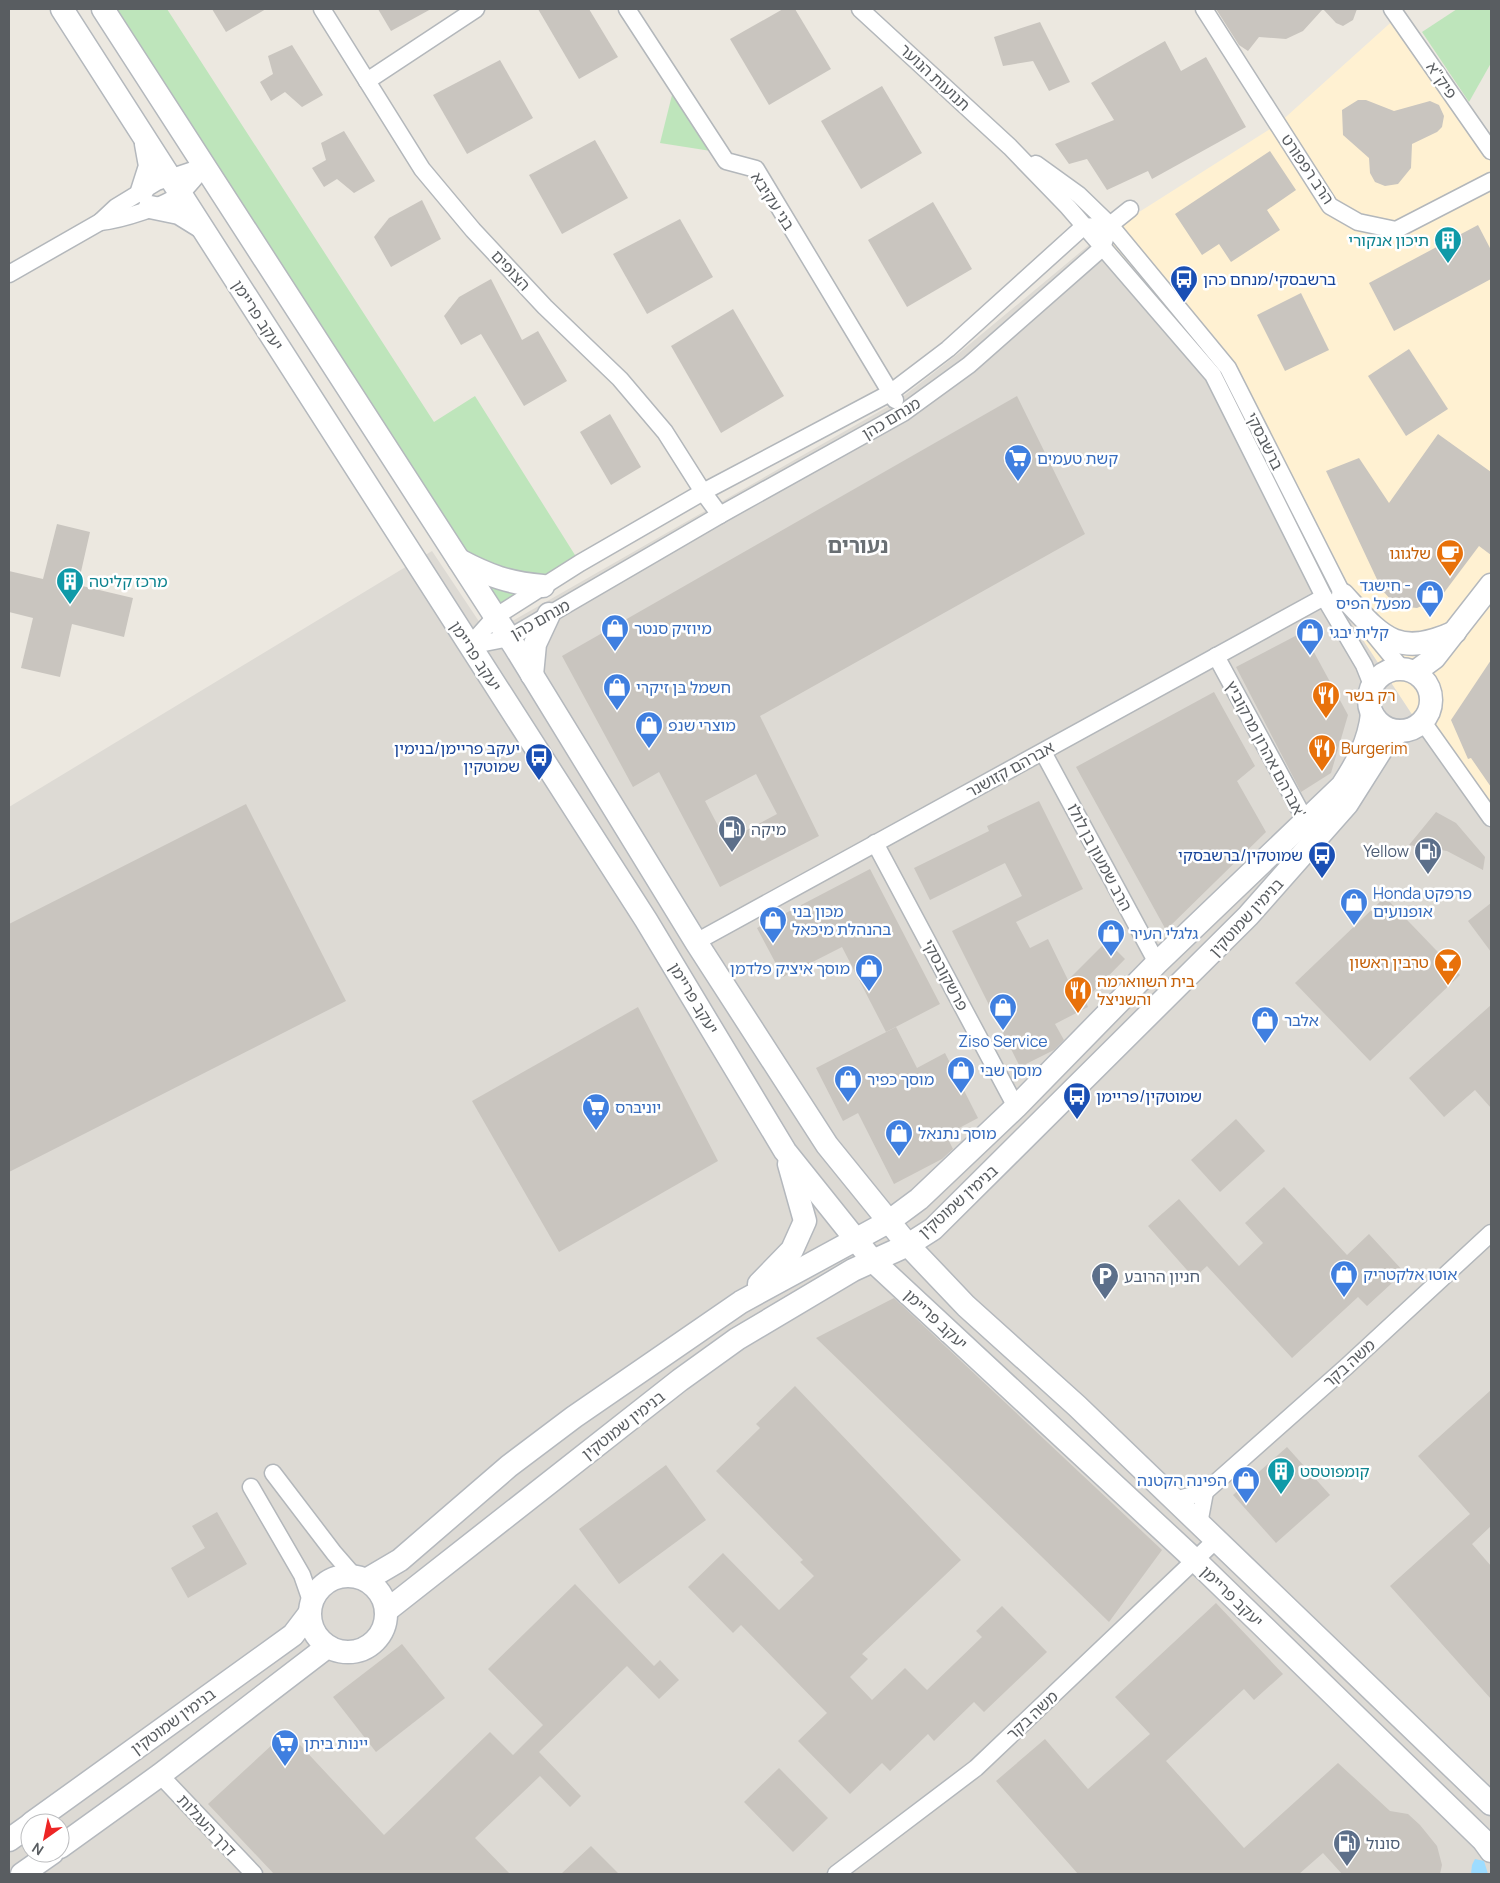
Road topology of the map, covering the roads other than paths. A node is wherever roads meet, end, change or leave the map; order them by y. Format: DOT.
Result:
graph roads {
  1 [pos="62,9"];
  2 [pos="103,9"];
  3 [pos="322,9"];
  4 [pos="476,9"];
  5 [pos="627,9"];
  6 [pos="860,9"];
  7 [pos="1204,9"];
  8 [pos="1400,11"];
  9 [pos="367,81"];
  10 [pos="144,138"];
  11 [pos="1010,147"];
  12 [pos="1491,151"];
  13 [pos="204,166"];
  14 [pos="1491,181"];
  15 [pos="174,185"];
  16 [pos="146,199"];
  17 [pos="1130,209"];
  18 [pos="1110,225"];
  19 [pos="202,227"];
  20 [pos="1083,227"];
  21 [pos="1102,248"];
  22 [pos="9,274"];
  23 [pos="890,393"];
  24 [pos="903,412"];
  25 [pos="703,492"];
  26 [pos="720,515"];
  27 [pos="459,560"];
  28 [pos="1491,585"];
  29 [pos="543,586"];
  30 [pos="1334,596"];
  31 [pos="1491,601"];
  32 [pos="550,614"];
  33 [pos="495,617"];
  34 [pos="1455,632"];
  35 [pos="509,638"];
  36 [pos="469,646"];
  37 [pos="1216,656"];
  38 [pos="1409,671"];
  39 [pos="532,675"];
  40 [pos="1372,685"];
  41 [pos="1430,692"];
  42 [pos="1372,714"];
  43 [pos="1422,722"];
  44 [pos="1399,731"];
  45 [pos="1043,752"];
  46 [pos="1491,818"];
  47 [pos="1304,821"];
  48 [pos="1317,839"];
  49 [pos="875,844"];
  50 [pos="696,942"];
  51 [pos="1157,963"];
  52 [pos="1016,1107"];
  53 [pos="785,1151"];
  54 [pos="888,1222"];
  55 [pos="1491,1233"];
  56 [pos="854,1239"];
  57 [pos="908,1245"];
  58 [pos="873,1261"];
  59 [pos="741,1302"];
  60 [pos="273,1473"];
  61 [pos="251,1487"];
  62 [pos="1205,1492"];
  63 [pos="1174,1500"];
  64 [pos="1199,1524"];
  65 [pos="1216,1540"];
  66 [pos="1196,1561"];
  67 [pos="360,1578"];
  68 [pos="310,1607"];
  69 [pos="386,1611"];
  70 [pos="327,1647"];
  71 [pos="160,1775"];
  72 [pos="1491,1804"];
  73 [pos="46,1813"];
  74 [pos="20,1832"];
  75 [pos="9,1840"];
  76 [pos="70,1840"];
  77 [pos="1491,1851"];
  78 [pos="38,1863"];
  79 [pos="22,1874"];
  80 [pos="254,1874"];
  81 [pos="836,1874"];
  1 -- 10 [label="main road, יעקב פריימן"];
  2 -- 13 [label="main road, יעקב פריימן"];
  3 -- 9 [label="street, הצופים"];
  4 -- 9 [label="street"];
  5 -- 23 [label="street, בני עקיבא"];
  6 -- 11 [label="street, תנועות הנוער"];
  7 -- 14 [label="street, הרב רפפורט"];
  8 -- 12 [label="street, פיק\"א"];
  9 -- 25 [label="street, הצופים"];
  10 -- 15 [label="main road, יעקב פריימן"];
  10 -- 16 [label="main road"];
  11 -- 18 [label="street, תנועות הנוער"];
  11 -- 20 [label="street, תנועות הנוער"];
  13 -- 15 [label="street"];
  13 -- 27 [label="main road, יעקב פריימן"];
  15 -- 16 [label="street"];
  15 -- 19 [label="main road, יעקב פריימן"];
  16 -- 19 [label="main road"];
  16 -- 22 [label="street"];
  17 -- 18 [label="street"];
  18 -- 20 [label="street"];
  18 -- 21 [label="street, מנחם כהן"];
  18 -- 30 [label="street, ברשבסקי"];
  19 -- 36 [label="main road, יעקב פריימן"];
  20 -- 21 [label="street, תנועות הנוער"];
  20 -- 23 [label="street, מנחם כהן"];
  21 -- 24 [label="street, מנחם כהן"];
  21 -- 30 [label="street, ברשבסקי"];
  23 -- 24 [label="street, בני עקיבא"];
  23 -- 25 [label="street, מנחם כהן"];
  24 -- 26 [label="street, מנחם כהן"];
  25 -- 26 [label="street, הצופים"];
  25 -- 29 [label="street, מנחם כהן"];
  26 -- 32 [label="street, מנחם כהן"];
  27 -- 29 [label="main road"];
  27 -- 33 [label="main road, יעקב פריימן"];
  28 -- 34 [label="main road"];
  29 -- 33 [label="street, מנחם כהן"];
  30 -- 34 [label="main road"];
  30 -- 37 [label="street, אברהם קזושנר"];
  30 -- 38 [label="street, ברשבסקי"];
  30 -- 40 [label="street, ברשבסקי"];
  31 -- 41 [label="main road"];
  32 -- 35 [label="street, מנחם כהן"];
  32 -- 39 [label="main road"];
  33 -- 35 [label="main road, יעקב פריימן"];
  33 -- 36 [label="street, מנחם כהן"];
  34 -- 38 [label="main road"];
  35 -- 36 [label="street, מנחם כהן"];
  35 -- 39 [label="main road, יעקב פריימן"];
  36 -- 53 [label="main road, יעקב פריימן"];
  37 -- 45 [label="street, אברהם קזושנר"];
  37 -- 47 [label="street, אברהם אהרון מרקוביץ'"];
  38 -- 40 [label="main road"];
  38 -- 41 [label="main road"];
  39 -- 50 [label="main road, יעקב פריימן"];
  40 -- 42 [label="main road"];
  41 -- 43 [label="main road"];
  42 -- 44 [label="main road"];
  42 -- 47 [label="main road, בנימין שמוטקין"];
  43 -- 44 [label="main road"];
  43 -- 46 [label="street"];
  44 -- 48 [label="main road, בנימין שמוטקין"];
  45 -- 49 [label="street, אברהם קזושנר"];
  45 -- 51 [label="street, הרב שמעון בן לולו"];
  47 -- 48 [label="street, אברהם אהרון מרקוביץ'"];
  47 -- 51 [label="main road, בנימין שמוטקין"];
  48 -- 57 [label="main road, בנימין שמוטקין"];
  49 -- 50 [label="street, אברהם קזושנר"];
  49 -- 52 [label="street, פרשקובסקי"];
  50 -- 54 [label="main road, יעקב פריימן"];
  51 -- 52 [label="main road, בנימין שמוטקין"];
  52 -- 54 [label="main road, בנימין שמוטקין"];
  53 -- 56 [label="main road, יעקב פריימן"];
  53 -- 59 [label="main road"];
  54 -- 56 [label="main road, בנימין שמוטקין"];
  54 -- 57 [label="main road, יעקב פריימן"];
  55 -- 62 [label="street, משה בקר"];
  56 -- 58 [label="main road, יעקב פריימן"];
  56 -- 59 [label="main road, בנימין שמוטקין"];
  57 -- 58 [label="main road, בנימין שמוטקין"];
  57 -- 63 [label="main road, יעקב פריימן"];
  58 -- 66 [label="main road, יעקב פריימן"];
  58 -- 69 [label="main road, בנימין שמוטקין"];
  59 -- 67 [label="main road, בנימין שמוטקין"];
  60 -- 67 [label="street"];
  61 -- 68 [label="street"];
  62 -- 63 [label="street, משה בקר"];
  62 -- 64 [label="street"];
  63 -- 64 [label="main road, יעקב פריימן"];
  64 -- 65 [label="main road, יעקב פריימן"];
  65 -- 66 [label="street, משה בקר"];
  65 -- 72 [label="main road, יעקב פריימן"];
  66 -- 77 [label="main road, יעקב פריימן"];
  66 -- 81 [label="street, משה בקר"];
  67 -- 68 [label="main road"];
  67 -- 69 [label="main road"];
  68 -- 70 [label="main road"];
  68 -- 73 [label="main road, בנימין שמוטקין"];
  69 -- 70 [label="main road"];
  70 -- 71 [label="main road, בנימין שמוטקין"];
  71 -- 76 [label="main road, בנימין שמוטקין"];
  71 -- 80 [label="street, דרך העגלות"];
  74 -- 75 [label="main road, בנימין שמוטקין"];
  78 -- 79 [label="main road"];
}
